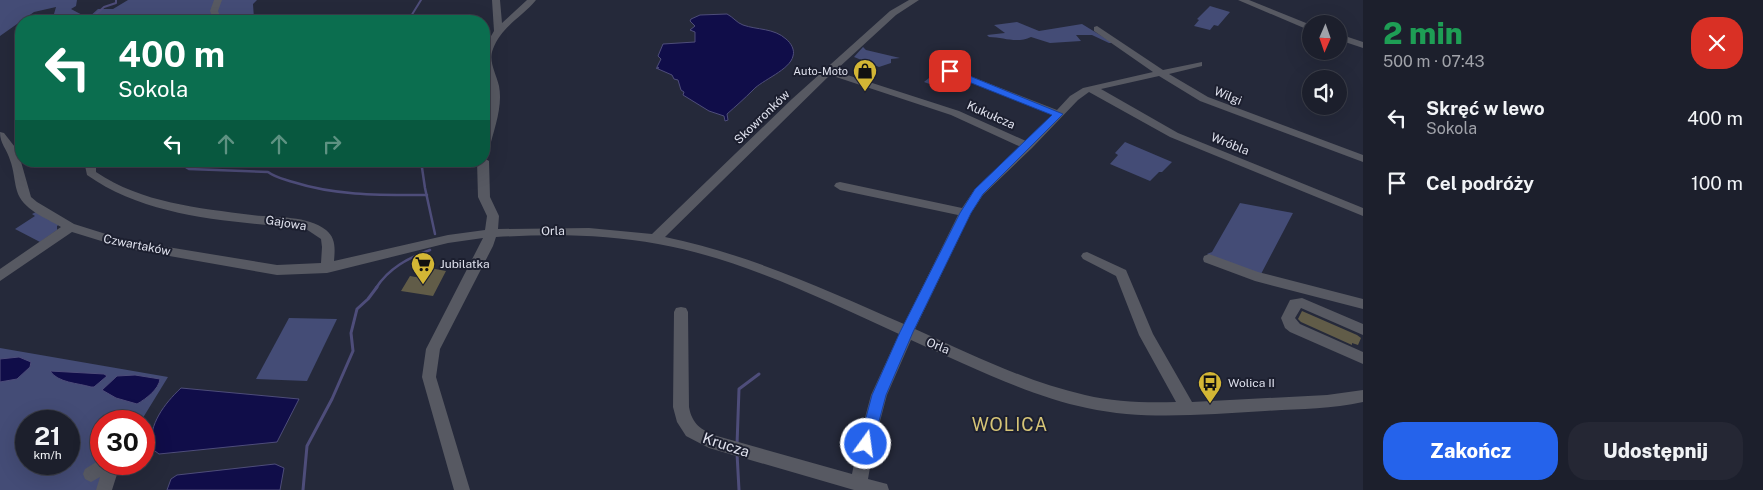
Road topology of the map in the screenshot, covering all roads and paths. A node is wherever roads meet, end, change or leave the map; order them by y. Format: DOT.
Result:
graph roads {
  1 [pos="218,0"];
  2 [pos="496,0"];
  3 [pos="532,0"];
  4 [pos="915,0"];
  5 [pos="1242,0"];
  6 [pos="216,15"];
  7 [pos="1302,24"];
  8 [pos="1097,29"];
  9 [pos="498,31"];
  10 [pos="1348,40"];
  11 [pos="490,45"];
  12 [pos="1363,45"];
  13 [pos="1199,64"];
  14 [pos="950,71"];
  15 [pos="829,72"];
  16 [pos="1160,72"];
  17 [pos="490,74"];
  18 [pos="1092,88"];
  19 [pos="1058,114"];
  20 [pos="490,126"];
  21 [pos="0,135"];
  22 [pos="1028,146"];
  23 [pos="15,148"];
  24 [pos="15,151"];
  25 [pos="0,155"];
  26 [pos="1363,159"];
  27 [pos="19,167"];
  28 [pos="91,167"];
  29 [pos="483,167"];
  30 [pos="840,186"];
  31 [pos="1363,212"];
  32 [pos="965,213"];
  33 [pos="70,227"];
  34 [pos="491,234"];
  35 [pos="655,239"];
  36 [pos="1087,256"];
  37 [pos="1209,259"];
  38 [pos="327,268"];
  39 [pos="0,276"];
  40 [pos="1363,304"];
  41 [pos="681,312"];
  42 [pos="1363,330"];
  43 [pos="907,332"];
  44 [pos="1363,358"];
  45 [pos="1363,396"];
  46 [pos="1188,409"];
  47 [pos="109,475"];
  48 [pos="859,484"];
  49 [pos="104,490"];
  50 [pos="462,490"];
  51 [pos="881,490"];
  1 -- 6 [label="street"];
  2 -- 9 [label="street"];
  3 -- 9 [label="street"];
  4 -- 15 [label="street, Skowronków"];
  5 -- 7 [label="street"];
  8 -- 16 [label="street, Wilgi"];
  9 -- 11 [label="street"];
  10 -- 12 [label="street"];
  13 -- 16 [label="street"];
  14 -- 19 [label="street"];
  15 -- 22 [label="street, Kukułcza"];
  15 -- 35 [label="street, Skowronków"];
  16 -- 18 [label="street"];
  16 -- 26 [label="street, Wilgi"];
  17 -- 20 [label="street"];
  18 -- 19 [label="street"];
  18 -- 31 [label="street, Wróbla"];
  19 -- 22 [label="street"];
  21 -- 23 [label="street, Czwartaków"];
  22 -- 32 [label="street"];
  24 -- 25 [label="street"];
  27 -- 33 [label="street, Czwartaków"];
  28 -- 38 [label="street, Gajowa"];
  29 -- 34 [label="street"];
  30 -- 32 [label="street"];
  32 -- 43 [label="street"];
  33 -- 38 [label="street, Czwartaków"];
  33 -- 39 [label="street"];
  34 -- 35 [label="street, Orla"];
  34 -- 38 [label="street"];
  34 -- 50 [label="street"];
  35 -- 43 [label="street, Orla"];
  36 -- 46 [label="street"];
  37 -- 40 [label="street"];
  41 -- 48 [label="street, Krucza"];
  42 -- 44 [label="street"];
  43 -- 46 [label="street, Orla"];
  43 -- 48 [label="street"];
  45 -- 46 [label="street, Orla"];
  47 -- 49 [label="street"];
  48 -- 51 [label="street, Krucza"];
}
